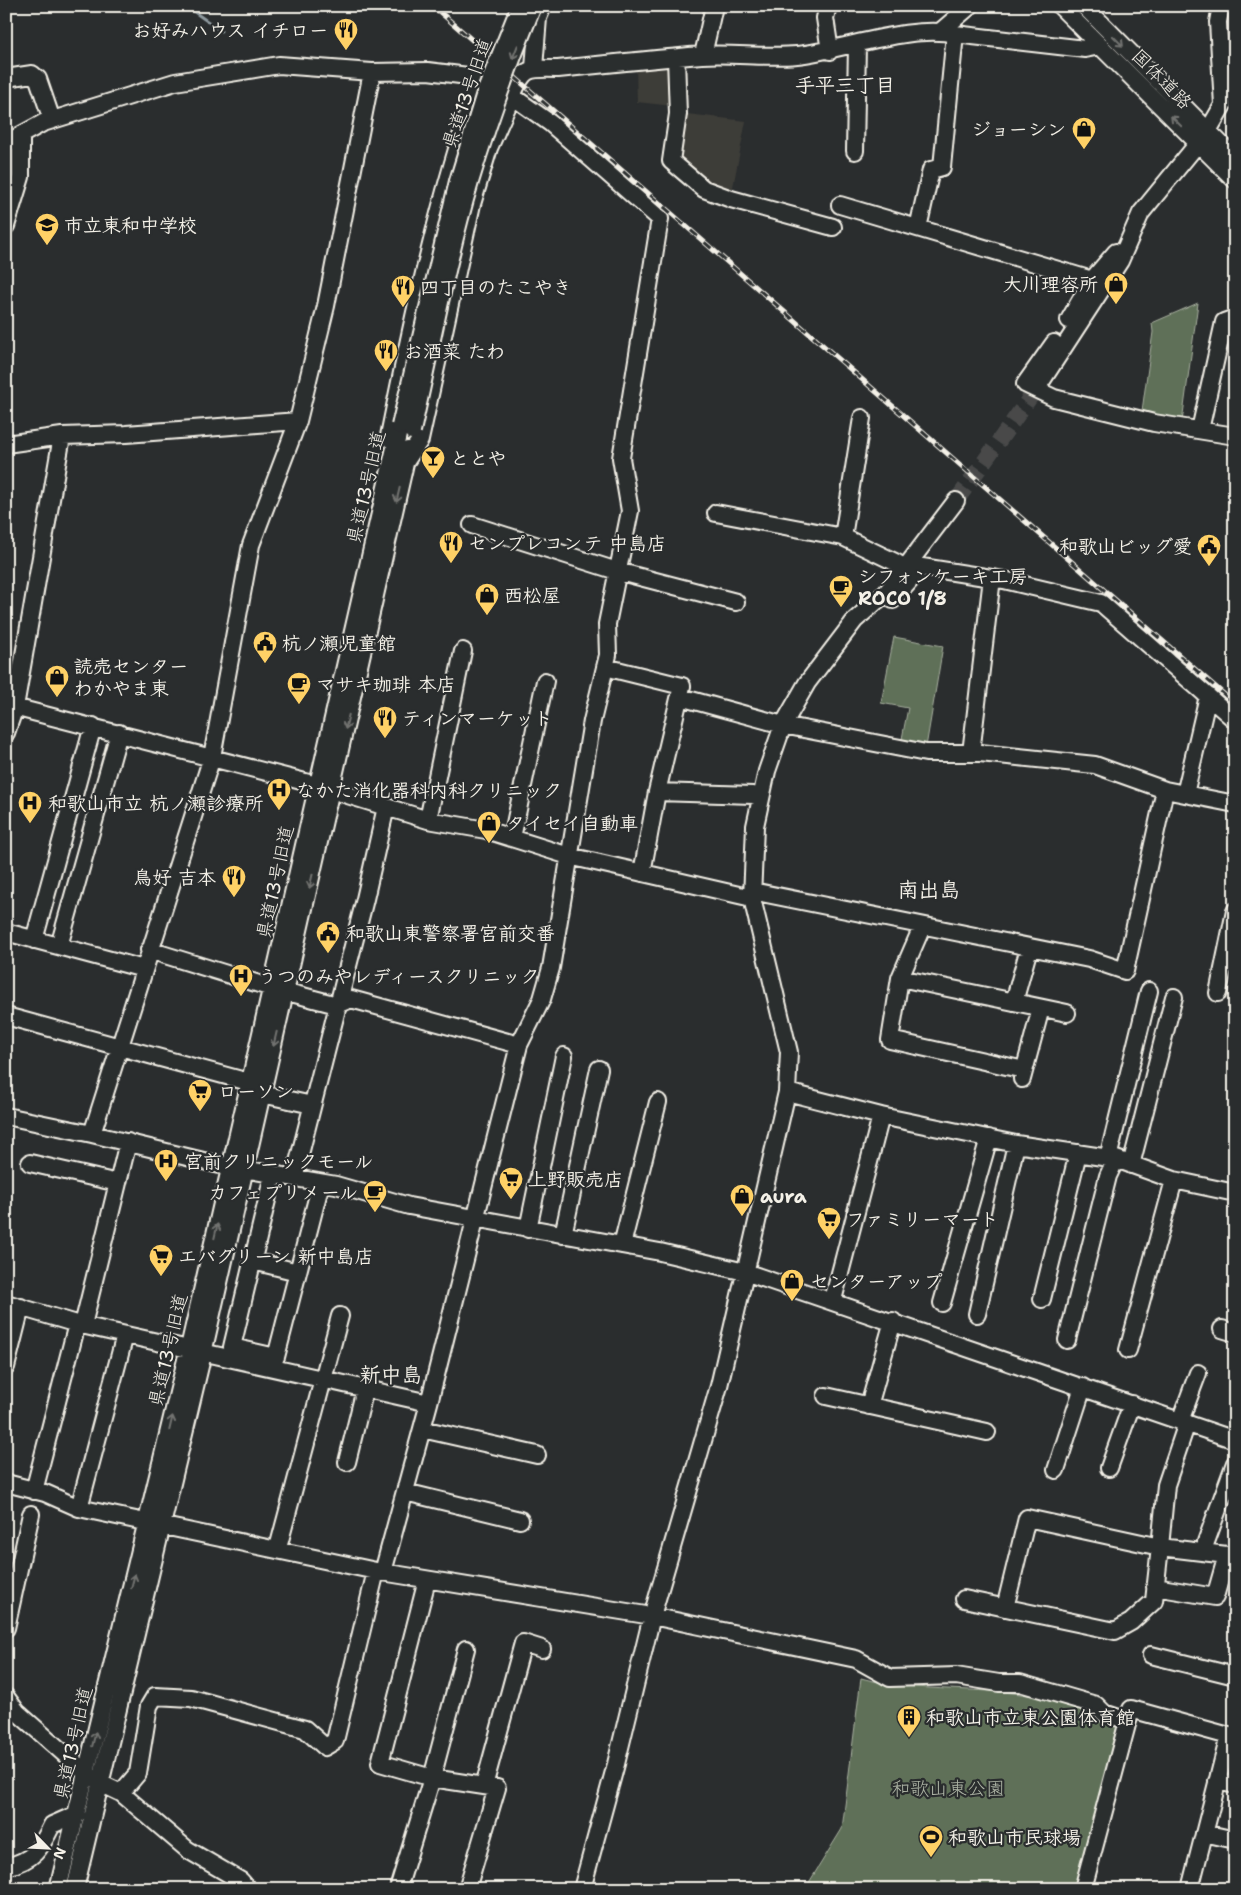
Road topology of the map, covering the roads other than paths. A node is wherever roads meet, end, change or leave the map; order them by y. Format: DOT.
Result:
graph roads {
  1 [pos="519,6"];
  2 [pos="714,6"];
  3 [pos="828,6"];
  4 [pos="970,6"];
  5 [pos="1060,6"];
  6 [pos="1084,6"];
  7 [pos="1221,6"];
  8 [pos="538,10"];
  9 [pos="948,33"];
  10 [pos="857,45"];
  11 [pos="1100,46"];
  12 [pos="830,51"];
  13 [pos="703,55"];
  14 [pos="676,58"];
  15 [pos="534,68"];
  16 [pos="372,72"];
  17 [pos="6,78"];
  18 [pos="479,81"];
  19 [pos="512,96"];
  20 [pos="52,120"];
  21 [pos="21,135"];
  22 [pos="1202,136"];
  23 [pos="6,143"];
  24 [pos="855,151"];
  25 [pos="1235,158"];
  26 [pos="1235,180"];
  27 [pos="840,204"];
  28 [pos="6,226"];
  29 [pos="833,227"];
  30 [pos="918,228"];
  31 [pos="1131,236"];
  32 [pos="1092,280"];
  33 [pos="1235,318"];
  34 [pos="1041,382"];
  35 [pos="862,418"];
  36 [pos="298,421"];
  37 [pos="406,428"];
  38 [pos="1200,430"];
  39 [pos="62,436"];
  40 [pos="1235,436"];
  41 [pos="6,444"];
  42 [pos="400,456"];
  43 [pos="716,514"];
  44 [pos="472,525"];
  45 [pos="843,537"];
  46 [pos="897,563"];
  47 [pos="617,571"];
  48 [pos="992,578"];
  49 [pos="736,602"];
  50 [pos="868,610"];
  51 [pos="463,651"];
  52 [pos="605,667"];
  53 [pos="545,681"];
  54 [pos="1208,696"];
  55 [pos="680,697"];
  56 [pos="11,706"];
  57 [pos="1235,720"];
  58 [pos="783,725"];
  59 [pos="93,726"];
  60 [pos="6,733"];
  61 [pos="119,733"];
  62 [pos="971,753"];
  63 [pos="212,757"];
  64 [pos="324,788"];
  65 [pos="1165,790"];
  66 [pos="657,792"];
  67 [pos="1185,794"];
  68 [pos="761,798"];
  69 [pos="1235,804"];
  70 [pos="386,807"];
  71 [pos="428,820"];
  72 [pos="512,838"];
  73 [pos="59,850"];
  74 [pos="569,856"];
  75 [pos="84,857"];
  76 [pos="642,873"];
  77 [pos="752,895"];
  78 [pos="1235,911"];
  79 [pos="922,927"];
  80 [pos="6,932"];
  81 [pos="34,940"];
  82 [pos="59,946"];
  83 [pos="1029,948"];
  84 [pos="149,950"];
  85 [pos="144,968"];
  86 [pos="900,978"];
  87 [pos="279,990"];
  88 [pos="1149,991"];
  89 [pos="1218,993"];
  90 [pos="1174,997"];
  91 [pos="1014,1002"];
  92 [pos="337,1005"];
  93 [pos="1041,1008"];
  94 [pos="1067,1013"];
  95 [pos="6,1016"];
  96 [pos="121,1045"];
  97 [pos="519,1045"];
  98 [pos="564,1056"];
  99 [pos="599,1069"];
  100 [pos="259,1087"];
  101 [pos="787,1092"];
  102 [pos="658,1102"];
  103 [pos="312,1105"];
  104 [pos="6,1116"];
  105 [pos="881,1116"];
  106 [pos="92,1134"];
  107 [pos="989,1138"];
  108 [pos="128,1142"];
  109 [pos="1016,1144"];
  110 [pos="1078,1153"];
  111 [pos="1118,1161"];
  112 [pos="30,1163"];
  113 [pos="238,1168"];
  114 [pos="273,1175"];
  115 [pos="294,1178"];
  116 [pos="1174,1180"];
  117 [pos="118,1183"];
  118 [pos="322,1183"];
  119 [pos="1235,1193"];
  120 [pos="476,1218"];
  121 [pos="528,1229"];
  122 [pos="563,1235"];
  123 [pos="622,1245"];
  124 [pos="253,1262"];
  125 [pos="298,1272"];
  126 [pos="745,1272"];
  127 [pos="1042,1299"];
  128 [pos="833,1300"];
  129 [pos="942,1303"];
  130 [pos="14,1305"];
  131 [pos="977,1314"];
  132 [pos="340,1316"];
  133 [pos="893,1321"];
  134 [pos="80,1325"];
  135 [pos="125,1335"];
  136 [pos="1067,1340"];
  137 [pos="1128,1350"];
  138 [pos="196,1351"];
  139 [pos="6,1368"];
  140 [pos="1198,1373"];
  141 [pos="323,1379"];
  142 [pos="1083,1388"];
  143 [pos="365,1389"];
  144 [pos="826,1396"];
  145 [pos="429,1403"];
  146 [pos="1132,1404"];
  147 [pos="869,1406"];
  148 [pos="1184,1422"];
  149 [pos="422,1429"];
  150 [pos="987,1432"];
  151 [pos="1235,1440"];
  152 [pos="537,1455"];
  153 [pos="347,1462"];
  154 [pos="1235,1463"];
  155 [pos="1110,1468"];
  156 [pos="1056,1470"];
  157 [pos="6,1483"];
  158 [pos="34,1490"];
  159 [pos="405,1492"];
  160 [pos="79,1508"];
  161 [pos="31,1514"];
  162 [pos="520,1520"];
  163 [pos="154,1524"];
  164 [pos="1206,1542"];
  165 [pos="1160,1547"];
  166 [pos="278,1548"];
  167 [pos="379,1571"];
  168 [pos="427,1580"];
  169 [pos="1155,1587"];
  170 [pos="964,1599"];
  171 [pos="1005,1608"];
  172 [pos="652,1616"];
  173 [pos="6,1628"];
  174 [pos="466,1649"];
  175 [pos="542,1649"];
  176 [pos="1151,1655"];
  177 [pos="1235,1676"];
  178 [pos="6,1697"];
  179 [pos="1128,1721"];
  180 [pos="1232,1737"];
  181 [pos="86,1773"];
  182 [pos="432,1778"];
  183 [pos="1217,1781"];
  184 [pos="100,1784"];
  185 [pos="1235,1785"];
  186 [pos="484,1786"];
  187 [pos="121,1793"];
  188 [pos="76,1814"];
  189 [pos="1204,1833"];
  190 [pos="1235,1840"];
  191 [pos="6,1867"];
  192 [pos="1193,1888"];
  193 [pos="58,1889"];
  194 [pos="75,1889"];
  195 [pos="248,1889"];
  196 [pos="398,1889"];
  197 [pos="467,1889"];
  198 [pos="582,1889"];
  199 [pos="1083,1889"];
  1 -- 8 [label="street"];
  1 -- 37 [label="street, 県道13号旧道, bridge"];
  2 -- 13 [label="street"];
  3 -- 12 [label="street"];
  4 -- 9 [label="street"];
  5 -- 11 [label="street, 国体道路"];
  6 -- 22 [label="street, 国体道路, one-way"];
  7 -- 22 [label="street"];
  8 -- 15 [label="street"];
  8 -- 37 [label="street, 県道13号旧道, one-way, bridge"];
  9 -- 10 [label="street"];
  9 -- 11 [label="street"];
  9 -- 30 [label="street"];
  10 -- 12 [label="street"];
  10 -- 24 [label="street"];
  22 -- 11 [label="street, 国体道路, one-way"];
  12 -- 13 [label="street"];
  13 -- 14 [label="street"];
  14 -- 15 [label="street"];
  14 -- 29 [label="street"];
  15 -- 19 [label="street"];
  16 -- 18 [label="street"];
  16 -- 20 [label="street"];
  16 -- 36 [label="street"];
  17 -- 20 [label="street"];
  18 -- 19 [label="street"];
  18 -- 42 [label="street"];
  19 -- 42 [label="street"];
  19 -- 47 [label="street"];
  20 -- 21 [label="street"];
  21 -- 23 [label="street"];
  21 -- 28 [label="street"];
  22 -- 25 [label="street, 国体道路"];
  22 -- 26 [label="street, 国体道路"];
  22 -- 31 [label="street"];
  27 -- 30 [label="street"];
  30 -- 32 [label="street"];
  31 -- 32 [label="street"];
  31 -- 34 [label="street"];
  32 -- 38 [label="street"];
  33 -- 38 [label="street"];
  35 -- 45 [label="street"];
  36 -- 39 [label="street"];
  36 -- 63 [label="street"];
  37 -- 42 [label="street, 県道13号旧道"];
  38 -- 40 [label="street"];
  39 -- 41 [label="street"];
  39 -- 56 [label="street"];
  42 -- 64 [label="street, 県道13号旧道"];
  43 -- 45 [label="street"];
  44 -- 47 [label="street"];
  45 -- 46 [label="street"];
  46 -- 50 [label="street"];
  46 -- 50 [label="street"];
  47 -- 49 [label="street"];
  47 -- 52 [label="street"];
  48 -- 50 [label="street"];
  48 -- 54 [label="street"];
  48 -- 62 [label="street"];
  50 -- 58 [label="street"];
  51 -- 71 [label="street"];
  52 -- 55 [label="street"];
  52 -- 74 [label="street"];
  53 -- 72 [label="street"];
  54 -- 57 [label="street"];
  54 -- 67 [label="street"];
  55 -- 58 [label="street"];
  55 -- 66 [label="street"];
  56 -- 59 [label="street"];
  56 -- 60 [label="street"];
  58 -- 62 [label="street"];
  58 -- 68 [label="street"];
  59 -- 61 [label="street"];
  59 -- 73 [label="street"];
  61 -- 63 [label="street"];
  61 -- 75 [label="street"];
  62 -- 65 [label="street"];
  63 -- 64 [label="street"];
  63 -- 84 [label="street"];
  64 -- 70 [label="street"];
  64 -- 87 [label="street, 県道13号旧道"];
  65 -- 67 [label="street"];
  65 -- 83 [label="street"];
  66 -- 68 [label="street"];
  66 -- 76 [label="street"];
  67 -- 69 [label="street"];
  68 -- 77 [label="street"];
  70 -- 71 [label="street"];
  70 -- 92 [label="street"];
  71 -- 72 [label="street"];
  72 -- 74 [label="street"];
  73 -- 75 [label="street"];
  73 -- 81 [label="street"];
  74 -- 76 [label="street"];
  74 -- 97 [label="street"];
  75 -- 82 [label="street"];
  76 -- 77 [label="street"];
  77 -- 79 [label="street"];
  77 -- 101 [label="street"];
  78 -- 89 [label="street"];
  79 -- 83 [label="street"];
  79 -- 86 [label="street"];
  80 -- 81 [label="street"];
  81 -- 82 [label="street"];
  82 -- 85 [label="street"];
  83 -- 91 [label="street"];
  84 -- 85 [label="street"];
  84 -- 87 [label="street"];
  85 -- 96 [label="street"];
  86 -- 91 [label="street"];
  86 -- 93 [label="street"];
  87 -- 92 [label="street"];
  87 -- 100 [label="street, 県道13号旧道"];
  88 -- 111 [label="street"];
  90 -- 111 [label="street"];
  91 -- 93 [label="street"];
  92 -- 97 [label="street"];
  92 -- 103 [label="street"];
  93 -- 94 [label="street"];
  95 -- 96 [label="street"];
  96 -- 100 [label="street"];
  96 -- 106 [label="street"];
  97 -- 120 [label="street"];
  98 -- 121 [label="street"];
  99 -- 122 [label="street"];
  100 -- 103 [label="street"];
  100 -- 113 [label="street, 県道13号旧道"];
  101 -- 105 [label="street"];
  101 -- 126 [label="street"];
  102 -- 123 [label="street"];
  103 -- 115 [label="street"];
  104 -- 106 [label="street"];
  105 -- 107 [label="street"];
  105 -- 128 [label="street"];
  106 -- 108 [label="street"];
  107 -- 109 [label="street"];
  107 -- 129 [label="street"];
  108 -- 113 [label="street"];
  108 -- 117 [label="street"];
  109 -- 110 [label="street"];
  109 -- 131 [label="street"];
  110 -- 111 [label="street"];
  110 -- 127 [label="street"];
  111 -- 116 [label="street"];
  111 -- 136 [label="street"];
  112 -- 117 [label="street"];
  113 -- 114 [label="street"];
  113 -- 138 [label="street, 県道13号旧道"];
  114 -- 115 [label="street"];
  114 -- 124 [label="street"];
  115 -- 118 [label="street"];
  116 -- 119 [label="street"];
  116 -- 137 [label="street"];
  117 -- 134 [label="street"];
  118 -- 120 [label="street"];
  118 -- 125 [label="street"];
  120 -- 121 [label="street"];
  120 -- 145 [label="street"];
  121 -- 122 [label="street"];
  122 -- 123 [label="street"];
  123 -- 126 [label="street"];
  124 -- 125 [label="street"];
  124 -- 125 [label="street"];
  126 -- 128 [label="street"];
  126 -- 172 [label="street"];
  128 -- 133 [label="street"];
  130 -- 134 [label="street"];
  130 -- 139 [label="street"];
  132 -- 141 [label="street"];
  133 -- 142 [label="street"];
  133 -- 147 [label="street"];
  134 -- 135 [label="street"];
  134 -- 158 [label="street"];
  135 -- 138 [label="street"];
  135 -- 160 [label="street"];
  138 -- 141 [label="street"];
  138 -- 163 [label="street, 県道13号旧道"];
  140 -- 148 [label="street"];
  141 -- 143 [label="street"];
  141 -- 166 [label="street"];
  142 -- 146 [label="street"];
  142 -- 156 [label="street"];
  143 -- 145 [label="street"];
  143 -- 153 [label="street"];
  144 -- 147 [label="street"];
  145 -- 149 [label="street"];
  146 -- 148 [label="street"];
  146 -- 155 [label="street"];
  147 -- 150 [label="street"];
  148 -- 151 [label="street"];
  148 -- 165 [label="street"];
  149 -- 152 [label="street"];
  149 -- 159 [label="street"];
  154 -- 164 [label="street"];
  157 -- 158 [label="street"];
  158 -- 160 [label="street"];
  159 -- 162 [label="street"];
  159 -- 167 [label="street"];
  160 -- 163 [label="street"];
  161 -- 173 [label="street"];
  163 -- 166 [label="street"];
  181 -- 163 [label="street, 県道13号旧道, one-way"];
  163 -- 184 [label="street, 県道13号旧道"];
  165 -- 169 [label="street"];
  165 -- 169 [label="street"];
  165 -- 171 [label="street"];
  166 -- 167 [label="street"];
  167 -- 168 [label="street"];
  167 -- 187 [label="street"];
  168 -- 172 [label="street"];
  168 -- 182 [label="street"];
  169 -- 171 [label="street"];
  170 -- 171 [label="street"];
  172 -- 179 [label="street"];
  172 -- 198 [label="street"];
  174 -- 182 [label="street"];
  175 -- 186 [label="street"];
  176 -- 177 [label="street"];
  178 -- 181 [label="street"];
  179 -- 180 [label="street"];
  179 -- 199 [label="street"];
  180 -- 183 [label="street"];
  181 -- 184 [label="street"];
  181 -- 188 [label="street, 県道13号旧道"];
  182 -- 186 [label="street"];
  182 -- 196 [label="street"];
  183 -- 185 [label="street"];
  183 -- 189 [label="street"];
  184 -- 187 [label="street"];
  184 -- 194 [label="street, 県道13号旧道"];
  186 -- 197 [label="street"];
  187 -- 195 [label="street"];
  188 -- 191 [label="street"];
  188 -- 193 [label="street, 県道13号旧道"];
  189 -- 190 [label="street"];
  189 -- 192 [label="street"];
}
